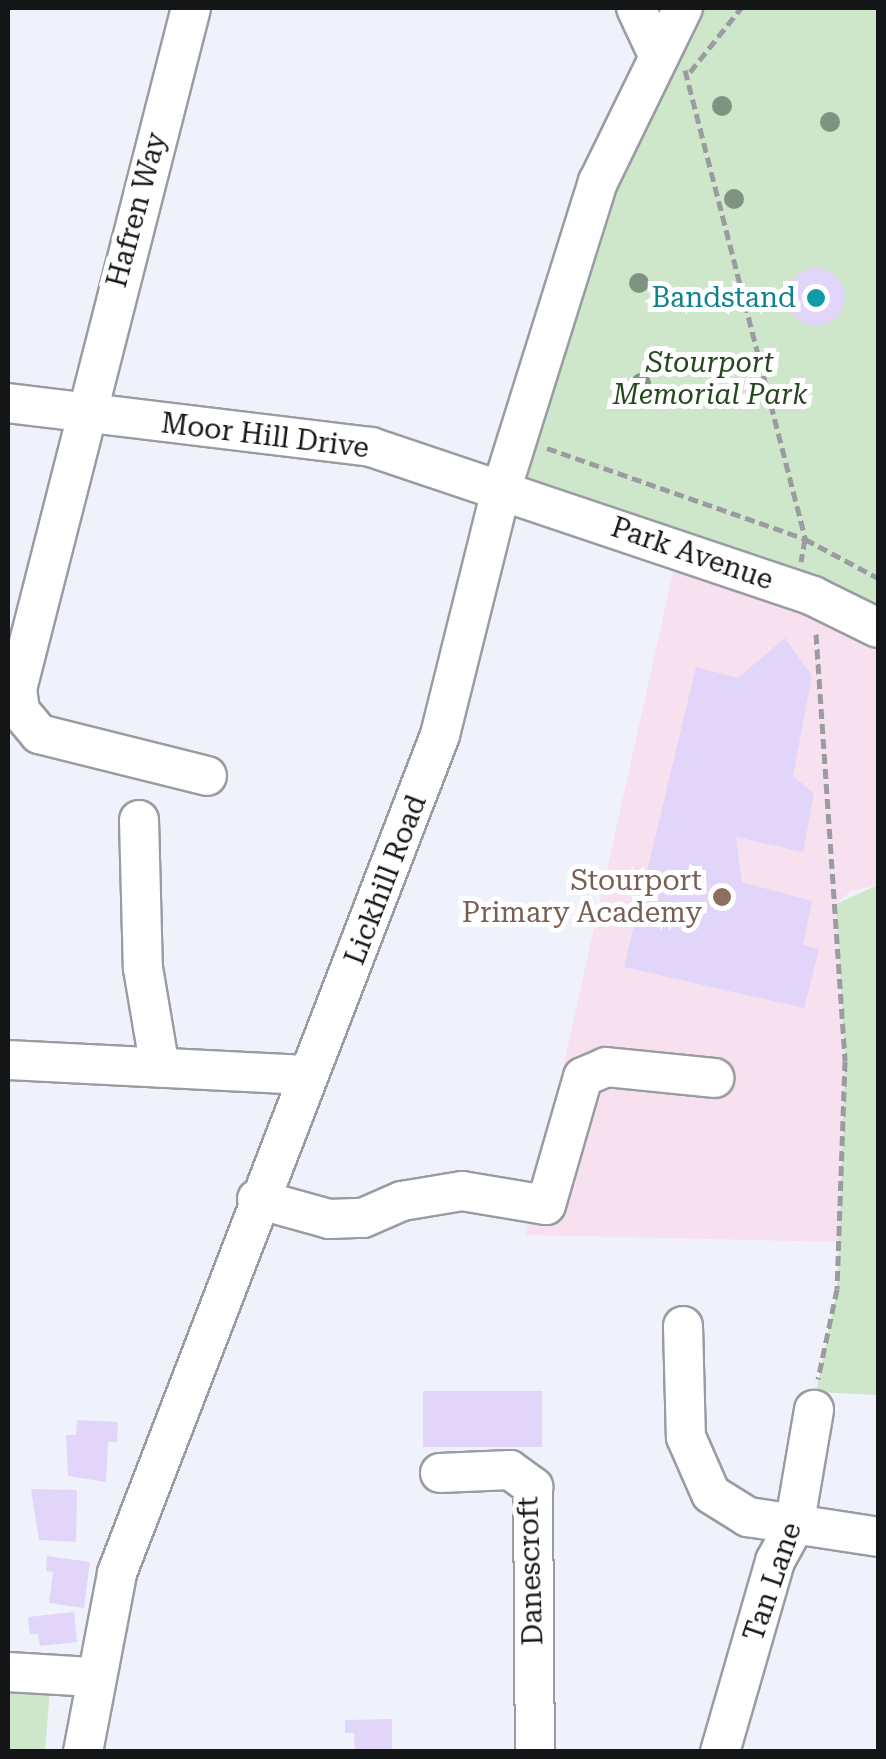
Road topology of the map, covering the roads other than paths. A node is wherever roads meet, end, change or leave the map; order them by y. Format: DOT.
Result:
graph roads {
  1 [pos="191,8"];
  2 [pos="636,8"];
  3 [pos="683,8"];
  4 [pos="658,55"];
  5 [pos="8,404"];
  6 [pos="83,413"];
  7 [pos="501,491"];
  8 [pos="878,628"];
  9 [pos="207,776"];
  10 [pos="140,820"];
  11 [pos="8,1060"];
  12 [pos="160,1068"];
  13 [pos="307,1075"];
  14 [pos="714,1078"];
  15 [pos="257,1199"];
  16 [pos="683,1326"];
  17 [pos="814,1410"];
  18 [pos="440,1473"];
  19 [pos="794,1528"];
  20 [pos="878,1537"];
  21 [pos="8,1672"];
  22 [pos="92,1677"];
  23 [pos="83,1752"];
  24 [pos="534,1752"];
  25 [pos="720,1752"];
  1 -- 6 [label="street, Hafren Way"];
  2 -- 4 [label="street"];
  3 -- 4 [label="street, Lickhill Road"];
  4 -- 7 [label="street, Lickhill Road"];
  5 -- 6 [label="street, Moor Hill Drive"];
  6 -- 7 [label="street, Moor Hill Drive"];
  6 -- 9 [label="street, Hafren Way"];
  7 -- 8 [label="street, Park Avenue"];
  7 -- 13 [label="street, Lickhill Road"];
  10 -- 12 [label="street"];
  11 -- 12 [label="street"];
  12 -- 13 [label="street"];
  13 -- 15 [label="street, Lickhill Road"];
  14 -- 15 [label="street"];
  15 -- 22 [label="street, Lickhill Road"];
  16 -- 19 [label="street"];
  17 -- 19 [label="street, Tan Lane"];
  18 -- 24 [label="street, Danescroft"];
  19 -- 20 [label="street"];
  19 -- 25 [label="street, Tan Lane"];
  21 -- 22 [label="street"];
  22 -- 23 [label="street, Lickhill Road"];
}
